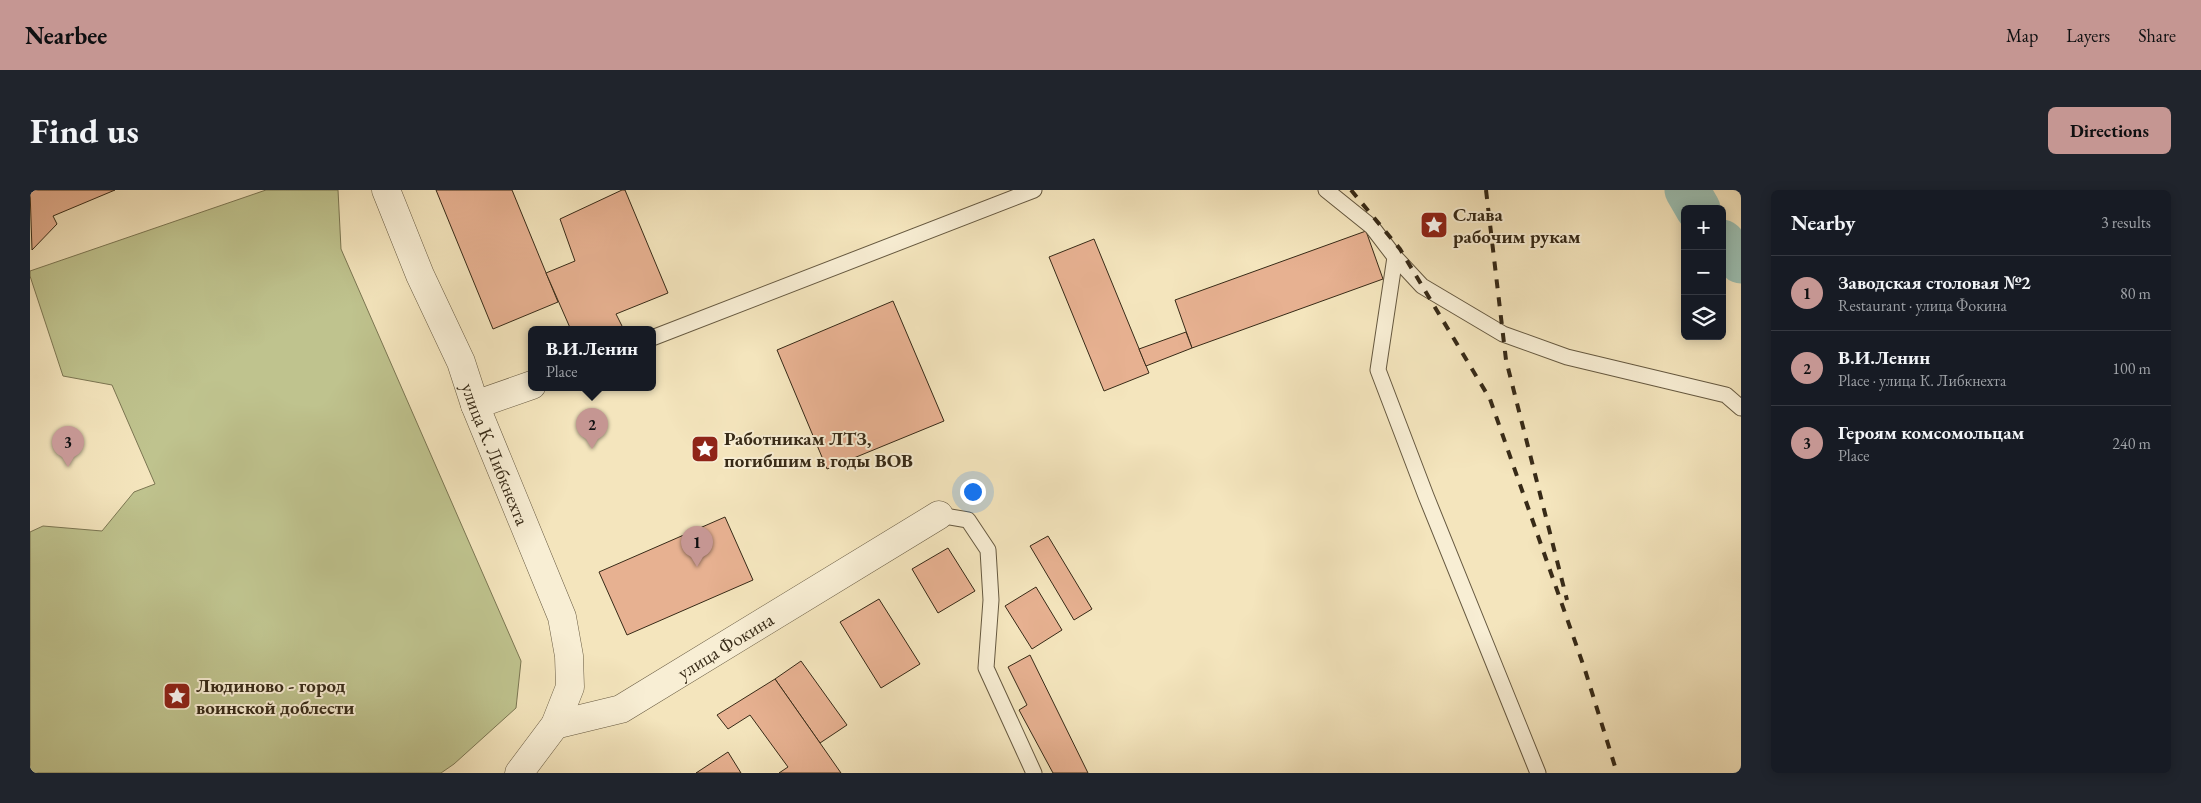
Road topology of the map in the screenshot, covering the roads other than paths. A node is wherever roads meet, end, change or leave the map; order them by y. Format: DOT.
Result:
graph roads {
  1 [pos="386,190"];
  2 [pos="1034,190"];
  3 [pos="1326,190"];
  4 [pos="1395,257"];
  5 [pos="656,336"];
  6 [pos="528,386"];
  7 [pos="475,405"];
  8 [pos="1741,408"];
  9 [pos="939,515"];
  10 [pos="555,725"];
  11 [pos="521,773"];
  12 [pos="1034,773"];
  13 [pos="1538,773"];
  1 -- 7 [label="street, улица К. Либкнехта"];
  2 -- 5 [label="lane"];
  3 -- 4 [label="lane"];
  4 -- 8 [label="lane"];
  4 -- 13 [label="lane"];
  6 -- 7 [label="street"];
  7 -- 10 [label="street, улица К. Либкнехта"];
  9 -- 10 [label="street, улица Фокина"];
  9 -- 12 [label="lane"];
  10 -- 11 [label="street"];
}
